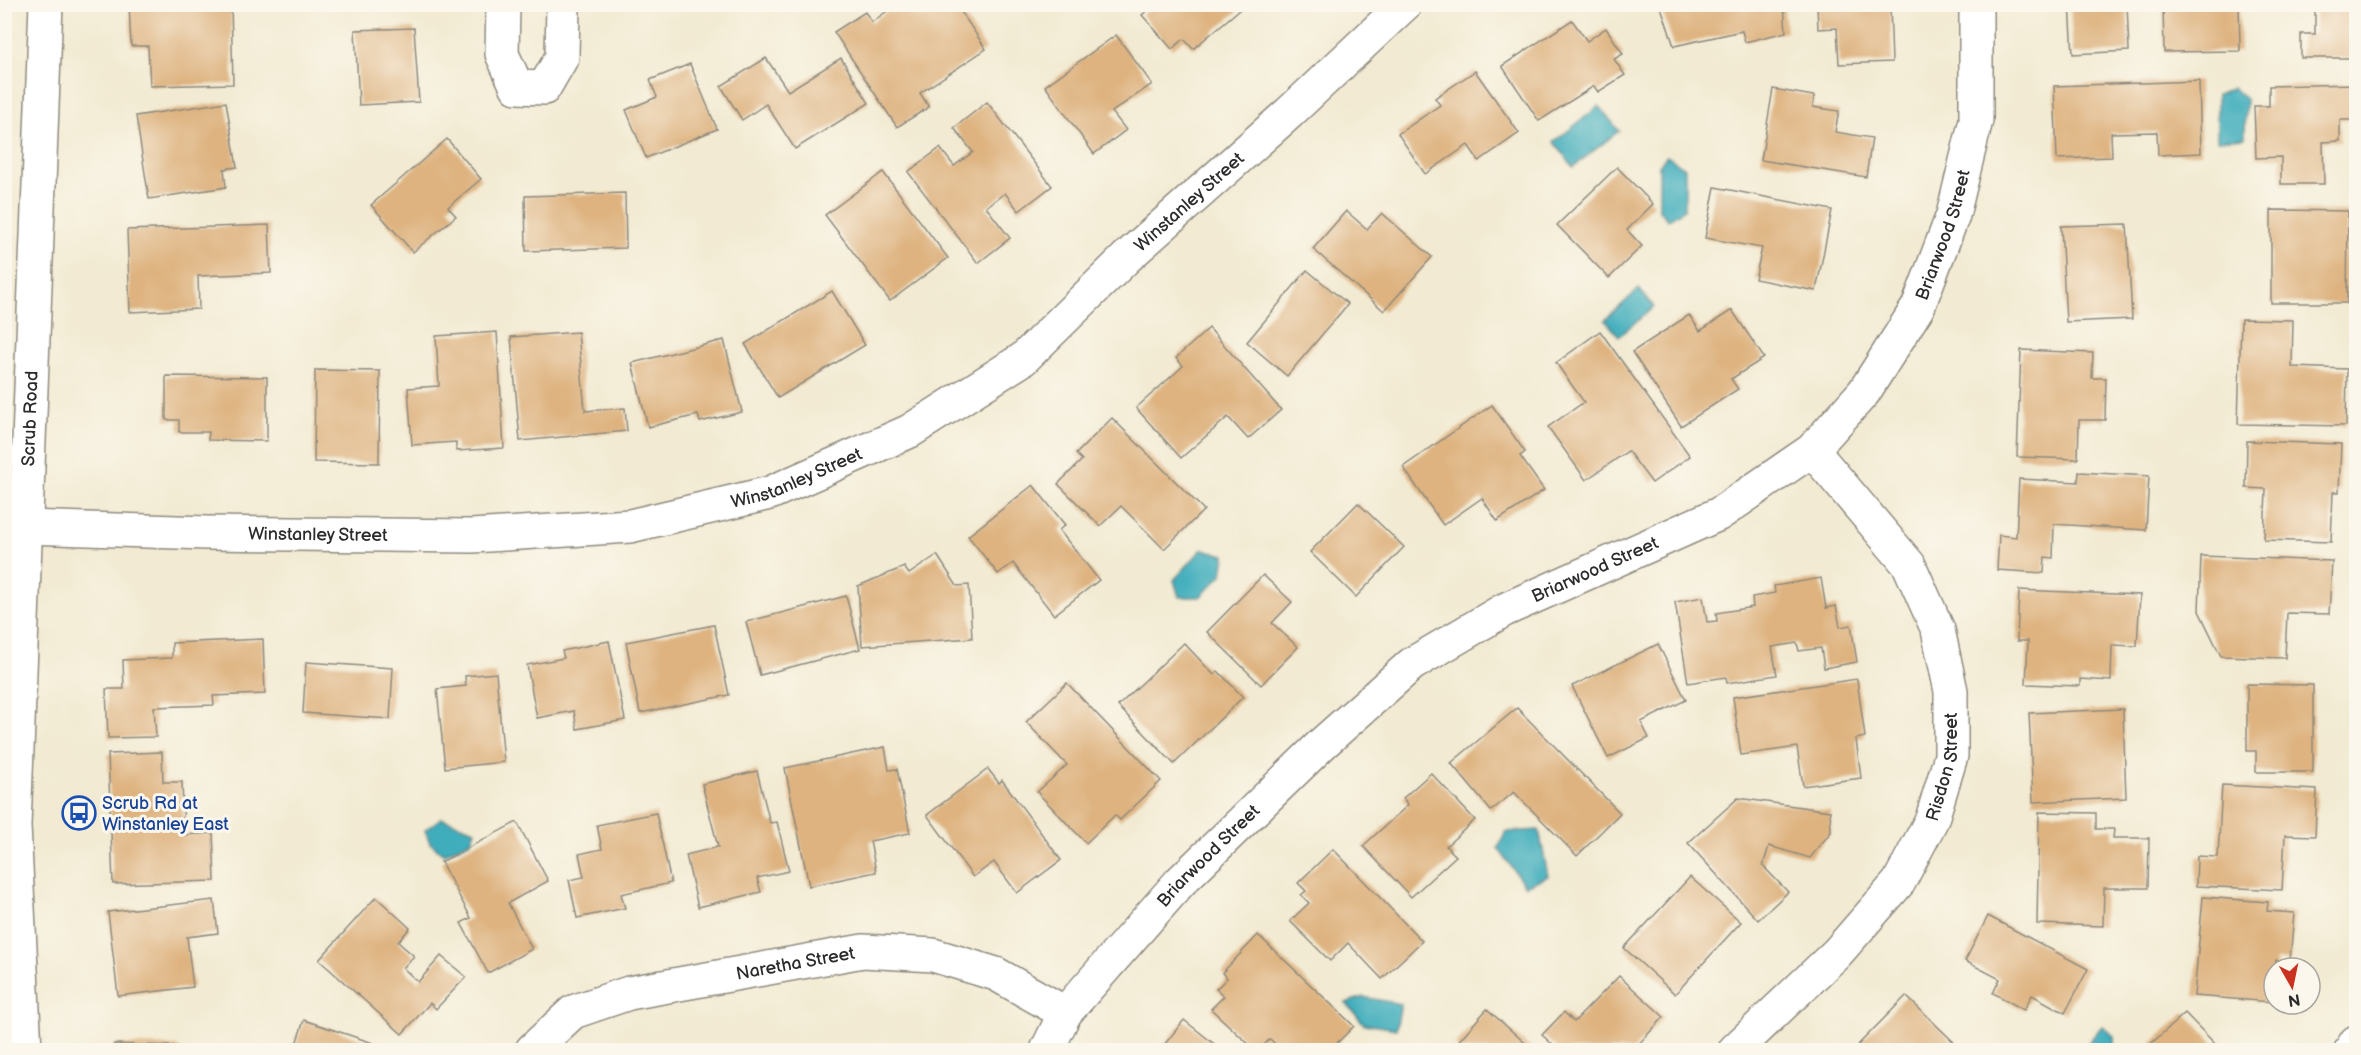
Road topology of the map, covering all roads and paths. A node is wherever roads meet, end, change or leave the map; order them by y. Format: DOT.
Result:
graph roads {
  1 [pos="46,4"];
  2 [pos="503,4"];
  3 [pos="563,4"];
  4 [pos="1405,4"];
  5 [pos="1976,4"];
  6 [pos="1812,450"];
  7 [pos="26,527"];
  8 [pos="1065,1013"];
  9 [pos="2356,1042"];
  10 [pos="25,1050"];
  11 [pos="532,1050"];
  12 [pos="1047,1050"];
  13 [pos="1735,1050"];
  14 [pos="2352,1050"];
  1 -- 7 [label="street, Scrub Road"];
  2 -- 3 [label="street"];
  4 -- 7 [label="street, Winstanley Street"];
  5 -- 6 [label="street, Briarwood Street"];
  6 -- 8 [label="street, Briarwood Street"];
  6 -- 13 [label="street, Risdon Street"];
  7 -- 10 [label="street, Scrub Road"];
  8 -- 11 [label="street, Naretha Street"];
  8 -- 12 [label="street, Briarwood Street"];
  9 -- 14 [label="street"];
}
